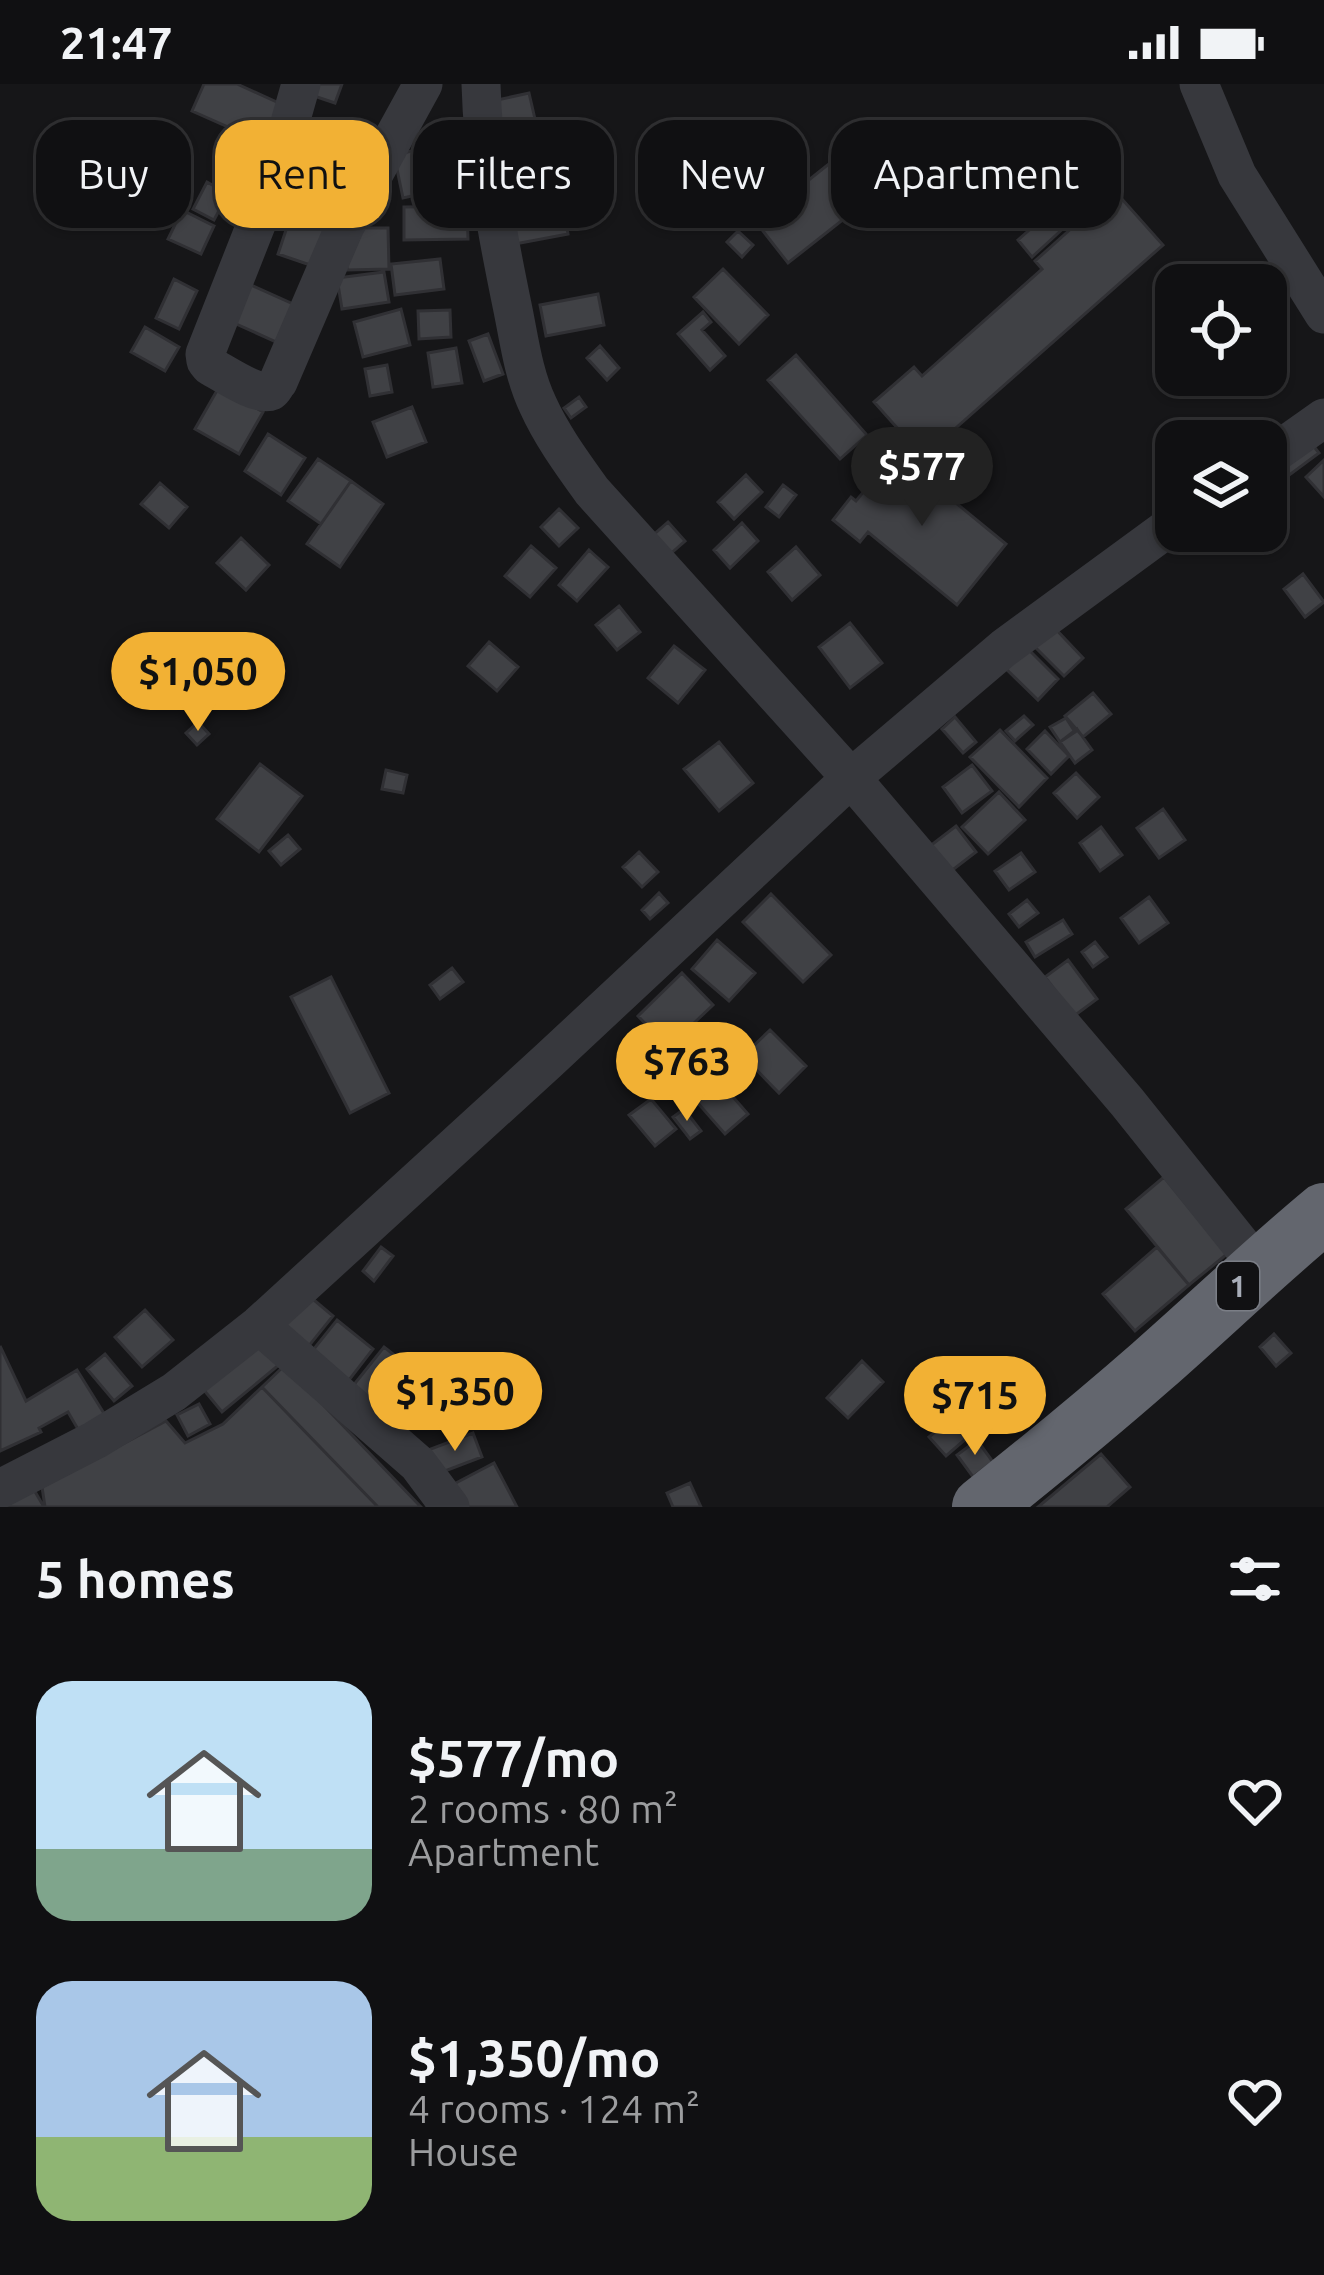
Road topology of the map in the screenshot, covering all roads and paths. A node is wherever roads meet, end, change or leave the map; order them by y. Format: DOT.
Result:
graph roads {
  1 [pos="301,84"];
  2 [pos="423,84"];
  3 [pos="482,84"];
  4 [pos="1199,84"];
  5 [pos="1324,314"];
  6 [pos="1324,418"];
  7 [pos="1287,444"];
  8 [pos="1155,537"];
  9 [pos="851,778"];
  10 [pos="1324,1213"];
  11 [pos="1258,1267"];
  12 [pos="259,1324"];
  13 [pos="0,1490"];
  14 [pos="450,1507"];
  15 [pos="982,1507"];
  1 -- 2 [label="street"];
  3 -- 9 [label="street"];
  4 -- 5 [label="street"];
  6 -- 7 [label="street"];
  8 -- 9 [label="street"];
  9 -- 11 [label="street"];
  9 -- 12 [label="street"];
  10 -- 11 [label="highway, 1"];
  11 -- 15 [label="highway, 1"];
  12 -- 13 [label="street"];
  12 -- 14 [label="street"];
}
